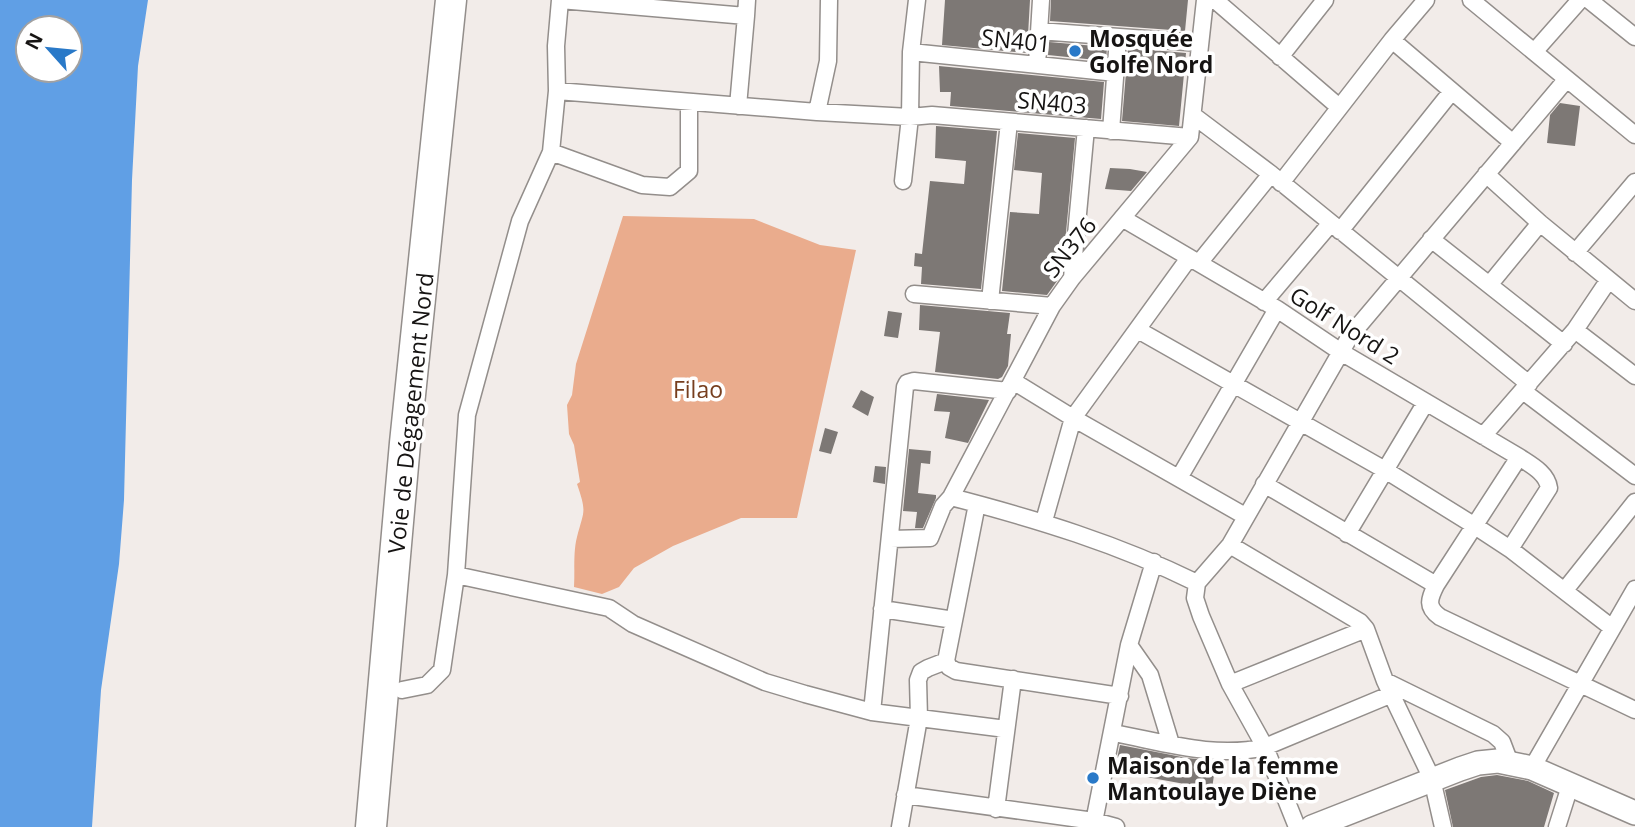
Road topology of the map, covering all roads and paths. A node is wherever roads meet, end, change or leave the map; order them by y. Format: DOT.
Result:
graph roads {
  1 [pos="451,0"];
  2 [pos="469,0"];
  3 [pos="830,0"];
  4 [pos="917,0"];
  5 [pos="1041,0"];
  6 [pos="1205,0"];
  7 [pos="1215,0"];
  8 [pos="1325,0"];
  9 [pos="1426,0"];
  10 [pos="1471,0"];
  11 [pos="1580,0"];
  12 [pos="1589,0"];
  13 [pos="747,8"];
  14 [pos="1039,31"];
  15 [pos="1635,37"];
  16 [pos="1118,38"];
  17 [pos="1392,40"];
  18 [pos="1200,43"];
  19 [pos="911,52"];
  20 [pos="1534,52"];
  21 [pos="1280,57"];
  22 [pos="1037,65"];
  23 [pos="1116,73"];
  24 [pos="1566,80"];
  25 [pos="557,91"];
  26 [pos="1452,91"];
  27 [pos="689,102"];
  28 [pos="738,106"];
  29 [pos="1339,107"];
  30 [pos="817,112"];
  31 [pos="1194,116"];
  32 [pos="910,117"];
  33 [pos="1009,121"];
  34 [pos="1086,128"];
  35 [pos="1111,131"];
  36 [pos="1635,135"];
  37 [pos="1190,136"];
  38 [pos="1513,143"];
  39 [pos="551,152"];
  40 [pos="1486,174"];
  41 [pos="1276,178"];
  42 [pos="903,181"];
  43 [pos="1632,193"];
  44 [pos="1122,218"];
  45 [pos="1540,223"];
  46 [pos="1335,227"];
  47 [pos="1431,239"];
  48 [pos="1576,253"];
  49 [pos="1194,261"];
  50 [pos="1072,278"];
  51 [pos="1398,279"];
  52 [pos="1608,281"];
  53 [pos="1490,284"];
  54 [pos="914,293"];
  55 [pos="990,301"];
  56 [pos="1635,301"];
  57 [pos="1052,306"];
  58 [pos="1271,306"];
  59 [pos="1138,330"];
  60 [pos="1575,330"];
  61 [pos="1564,344"];
  62 [pos="1341,352"];
  63 [pos="1635,376"];
  64 [pos="1234,385"];
  65 [pos="1011,386"];
  66 [pos="1526,387"];
  67 [pos="1426,402"];
  68 [pos="1073,418"];
  69 [pos="1300,423"];
  70 [pos="1483,436"];
  71 [pos="1519,457"];
  72 [pos="1385,470"];
  73 [pos="1635,476"];
  74 [pos="1179,478"];
  75 [pos="1264,484"];
  76 [pos="951,497"];
  77 [pos="1635,502"];
  78 [pos="977,503"];
  79 [pos="1245,516"];
  80 [pos="1044,521"];
  81 [pos="1475,526"];
  82 [pos="1347,534"];
  83 [pos="890,539"];
  84 [pos="1230,545"];
  85 [pos="1510,549"];
  86 [pos="1154,562"];
  87 [pos="456,575"];
  88 [pos="1197,583"];
  89 [pos="1436,585"];
  90 [pos="1635,589"];
  91 [pos="1564,590"];
  92 [pos="882,609"];
  93 [pos="954,620"];
  94 [pos="1611,628"];
  95 [pos="1366,629"];
  96 [pos="1129,645"];
  97 [pos="946,661"];
  98 [pos="1013,679"];
  99 [pos="1230,684"];
  100 [pos="1579,685"];
  101 [pos="1388,688"];
  102 [pos="402,690"];
  103 [pos="1120,696"];
  104 [pos="1635,710"];
  105 [pos="872,712"];
  106 [pos="919,718"];
  107 [pos="1006,729"];
  108 [pos="1113,733"];
  109 [pos="1171,744"];
  110 [pos="1265,747"];
  111 [pos="1510,763"];
  112 [pos="1532,768"];
  113 [pos="1432,779"];
  114 [pos="1570,786"];
  115 [pos="905,796"];
  116 [pos="1635,813"];
  117 [pos="1005,816"];
  118 [pos="1352,820"];
  119 [pos="1094,824"];
  120 [pos="371,827"];
  121 [pos="390,827"];
  122 [pos="900,827"];
  123 [pos="1116,827"];
  124 [pos="1297,827"];
  125 [pos="1312,827"];
  126 [pos="1443,827"];
  127 [pos="1557,827"];
  1 -- 120 [label="highway, Voie de Dégagement Nord"];
  2 -- 102 [label="highway, Voie de Dégagement Nord"];
  3 -- 30 [label="street"];
  4 -- 19 [label="street"];
  5 -- 14 [label="street"];
  6 -- 18 [label="street, SN376"];
  7 -- 21 [label="street"];
  8 -- 21 [label="street"];
  9 -- 17 [label="street"];
  10 -- 20 [label="street"];
  11 -- 20 [label="street"];
  12 -- 15 [label="street"];
  13 -- 25 [label="street"];
  13 -- 28 [label="street"];
  14 -- 16 [label="street"];
  14 -- 22 [label="street"];
  16 -- 18 [label="street"];
  16 -- 23 [label="street"];
  17 -- 26 [label="street"];
  17 -- 29 [label="street"];
  18 -- 31 [label="street, SN376"];
  19 -- 22 [label="street, SN401"];
  19 -- 32 [label="street"];
  20 -- 24 [label="street"];
  21 -- 29 [label="street"];
  22 -- 23 [label="street, SN401"];
  23 -- 35 [label="street"];
  24 -- 36 [label="street"];
  24 -- 38 [label="street"];
  25 -- 27 [label="street, SN403"];
  25 -- 39 [label="street"];
  26 -- 38 [label="street"];
  26 -- 46 [label="street"];
  27 -- 28 [label="street, SN403"];
  27 -- 39 [label="street"];
  28 -- 30 [label="street, SN403"];
  29 -- 41 [label="street"];
  30 -- 32 [label="street, SN403"];
  31 -- 37 [label="street, SN376"];
  31 -- 41 [label="street"];
  32 -- 33 [label="street, SN403"];
  32 -- 42 [label="street"];
  33 -- 34 [label="street, SN403"];
  33 -- 55 [label="street"];
  34 -- 35 [label="street, SN403"];
  34 -- 50 [label="street"];
  35 -- 37 [label="street, SN403"];
  37 -- 44 [label="street, SN376"];
  38 -- 40 [label="street"];
  39 -- 87 [label="street"];
  40 -- 45 [label="street"];
  40 -- 47 [label="street"];
  41 -- 46 [label="street"];
  41 -- 49 [label="street"];
  43 -- 48 [label="street"];
  44 -- 49 [label="street, Golf Nord 2"];
  44 -- 50 [label="street, SN376"];
  45 -- 48 [label="street"];
  45 -- 53 [label="street"];
  46 -- 51 [label="street"];
  46 -- 58 [label="street"];
  47 -- 51 [label="street"];
  47 -- 53 [label="street"];
  48 -- 52 [label="street"];
  49 -- 58 [label="street, Golf Nord 2"];
  49 -- 59 [label="street"];
  50 -- 57 [label="street, SN376"];
  51 -- 62 [label="street"];
  51 -- 66 [label="street"];
  52 -- 56 [label="street"];
  52 -- 60 [label="street"];
  53 -- 61 [label="street"];
  54 -- 55 [label="street"];
  55 -- 57 [label="street"];
  57 -- 65 [label="street, SN376"];
  58 -- 62 [label="street, Golf Nord 2"];
  58 -- 64 [label="street"];
  59 -- 64 [label="street"];
  59 -- 68 [label="street"];
  60 -- 61 [label="street"];
  60 -- 63 [label="street"];
  61 -- 66 [label="street"];
  62 -- 67 [label="street, Golf Nord 2"];
  62 -- 69 [label="street"];
  64 -- 69 [label="street"];
  64 -- 74 [label="street"];
  65 -- 68 [label="street"];
  65 -- 76 [label="street, SN376"];
  65 -- 83 [label="street"];
  66 -- 70 [label="street"];
  66 -- 73 [label="street"];
  67 -- 70 [label="street, Golf Nord 2"];
  67 -- 72 [label="street"];
  68 -- 74 [label="street"];
  68 -- 80 [label="street"];
  69 -- 72 [label="street"];
  69 -- 75 [label="street"];
  70 -- 71 [label="street, Golf Nord 2"];
  71 -- 81 [label="street"];
  71 -- 85 [label="street, Golf Nord 2"];
  72 -- 81 [label="street"];
  72 -- 82 [label="street"];
  74 -- 79 [label="street"];
  75 -- 79 [label="street"];
  75 -- 82 [label="street"];
  76 -- 78 [label="street"];
  76 -- 83 [label="street, SN376"];
  77 -- 91 [label="street"];
  78 -- 80 [label="street"];
  78 -- 93 [label="street"];
  79 -- 84 [label="street"];
  80 -- 86 [label="street"];
  81 -- 85 [label="street"];
  81 -- 89 [label="street"];
  82 -- 89 [label="street"];
  83 -- 92 [label="street"];
  84 -- 88 [label="street"];
  84 -- 95 [label="street"];
  85 -- 91 [label="street"];
  86 -- 88 [label="street"];
  86 -- 96 [label="street"];
  87 -- 102 [label="street"];
  87 -- 105 [label="street"];
  88 -- 99 [label="street"];
  89 -- 100 [label="street"];
  90 -- 94 [label="street"];
  91 -- 94 [label="street"];
  92 -- 93 [label="street"];
  92 -- 105 [label="street"];
  93 -- 97 [label="street"];
  94 -- 100 [label="street"];
  95 -- 99 [label="street"];
  95 -- 101 [label="street"];
  96 -- 103 [label="street"];
  96 -- 109 [label="street"];
  97 -- 98 [label="street"];
  97 -- 106 [label="street"];
  98 -- 103 [label="street"];
  98 -- 107 [label="street"];
  99 -- 110 [label="street"];
  100 -- 104 [label="street"];
  100 -- 112 [label="street"];
  101 -- 110 [label="street"];
  101 -- 111 [label="street"];
  101 -- 113 [label="street"];
  102 -- 121 [label="highway, Voie de Dégagement Nord"];
  103 -- 108 [label="street"];
  105 -- 106 [label="street"];
  106 -- 107 [label="street"];
  106 -- 115 [label="street"];
  107 -- 117 [label="street"];
  108 -- 109 [label="street"];
  108 -- 119 [label="street"];
  109 -- 110 [label="street"];
  110 -- 124 [label="street"];
  111 -- 112 [label="street"];
  111 -- 113 [label="street"];
  112 -- 114 [label="street"];
  113 -- 118 [label="street"];
  113 -- 126 [label="street"];
  114 -- 116 [label="street"];
  114 -- 127 [label="street"];
  115 -- 117 [label="street"];
  115 -- 122 [label="street"];
  117 -- 119 [label="street"];
  118 -- 125 [label="street"];
  119 -- 123 [label="street"];
}
